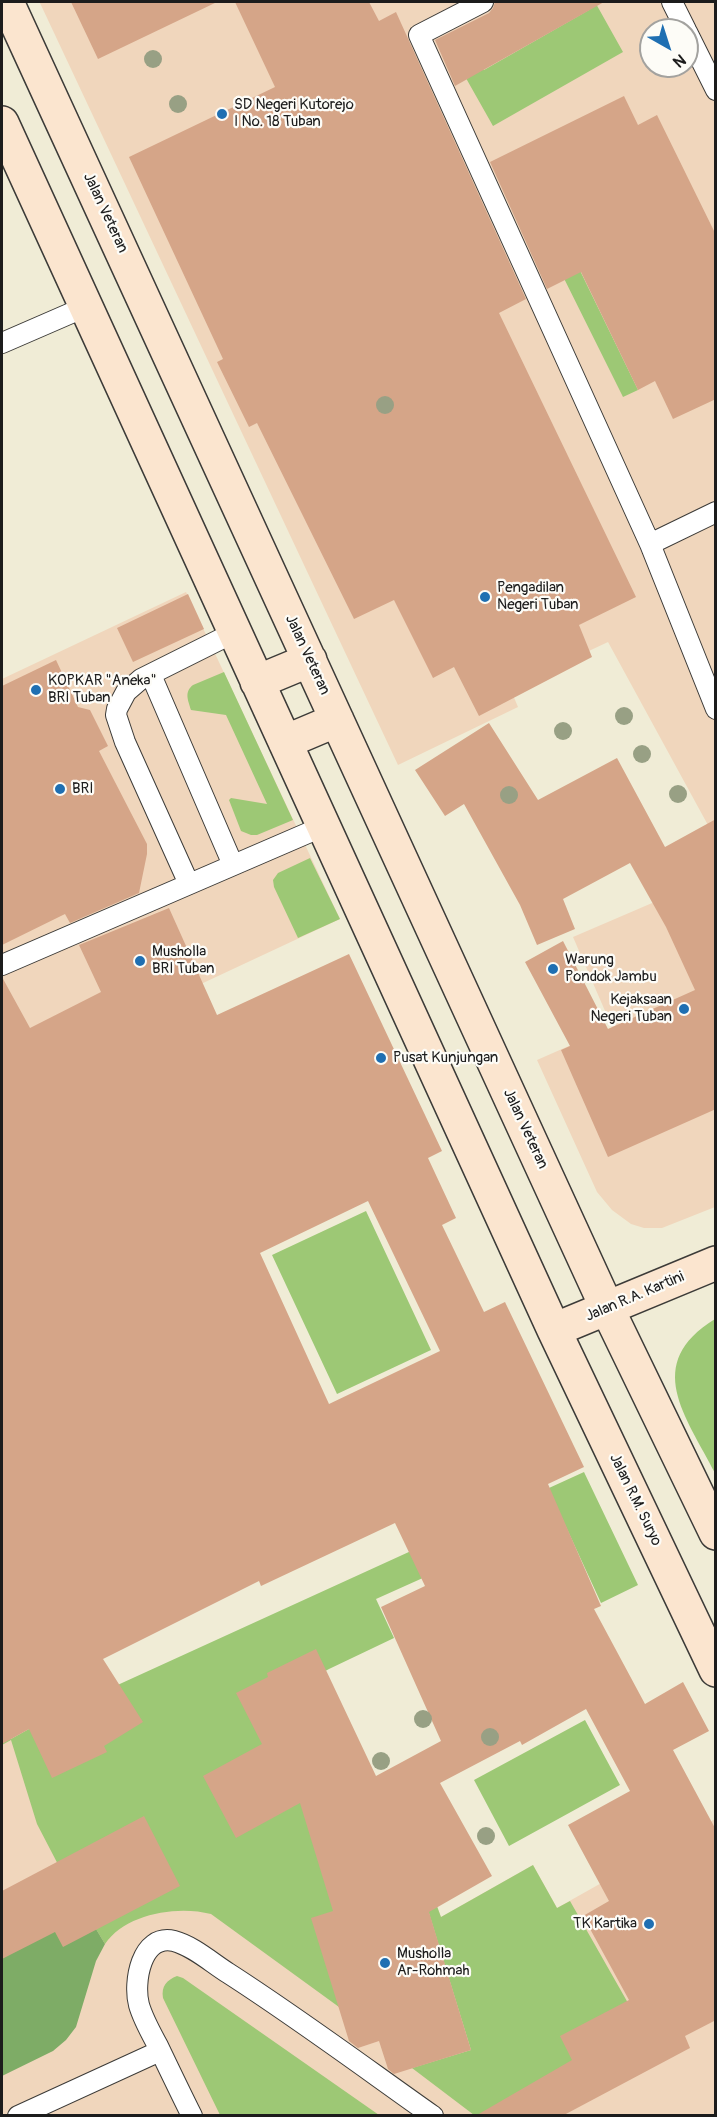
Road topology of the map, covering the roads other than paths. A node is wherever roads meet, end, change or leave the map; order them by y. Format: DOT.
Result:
graph roads {
  1 [pos="7,2"];
  2 [pos="483,2"];
  3 [pos="672,2"];
  4 [pos="680,18"];
  5 [pos="699,57"];
  6 [pos="716,90"];
  7 [pos="2,123"];
  8 [pos="85,307"];
  9 [pos="2,343"];
  10 [pos="716,512"];
  11 [pos="650,544"];
  12 [pos="234,632"];
  13 [pos="310,660"];
  14 [pos="150,675"];
  15 [pos="257,682"];
  16 [pos="716,709"];
  17 [pos="337,720"];
  18 [pos="285,742"];
  19 [pos="324,826"];
  20 [pos="233,865"];
  21 [pos="189,884"];
  22 [pos="2,965"];
  23 [pos="716,1263"];
  24 [pos="607,1308"];
  25 [pos="554,1330"];
  26 [pos="716,1533"];
  27 [pos="716,1670"];
  28 [pos="160,2051"];
  29 [pos="18,2115"];
  30 [pos="192,2115"];
  31 [pos="434,2115"];
  1 -- 13 [label="main road, Jalan Veteran"];
  2 -- 11 [label="lane"];
  3 -- 4 [label="lane"];
  5 -- 6 [label="lane"];
  7 -- 8 [label="main road"];
  8 -- 9 [label="lane"];
  8 -- 12 [label="main road"];
  10 -- 11 [label="lane"];
  11 -- 16 [label="lane"];
  12 -- 14 [label="lane"];
  12 -- 15 [label="main road"];
  13 -- 15 [label="main road"];
  13 -- 17 [label="main road, Jalan Veteran"];
  14 -- 20 [label="lane"];
  14 -- 21 [label="lane"];
  15 -- 18 [label="main road"];
  17 -- 18 [label="main road"];
  17 -- 24 [label="main road, Jalan Veteran"];
  18 -- 19 [label="main road"];
  19 -- 20 [label="lane"];
  19 -- 25 [label="main road"];
  20 -- 21 [label="lane"];
  21 -- 22 [label="lane"];
  23 -- 24 [label="main road, Jalan R.A. Kartini"];
  24 -- 25 [label="main road, Jalan R.A. Kartini"];
  24 -- 26 [label="main road"];
  25 -- 27 [label="main road, Jalan R.M. Suryo"];
  28 -- 29 [label="lane"];
  28 -- 30 [label="lane"];
  28 -- 31 [label="lane"];
}
